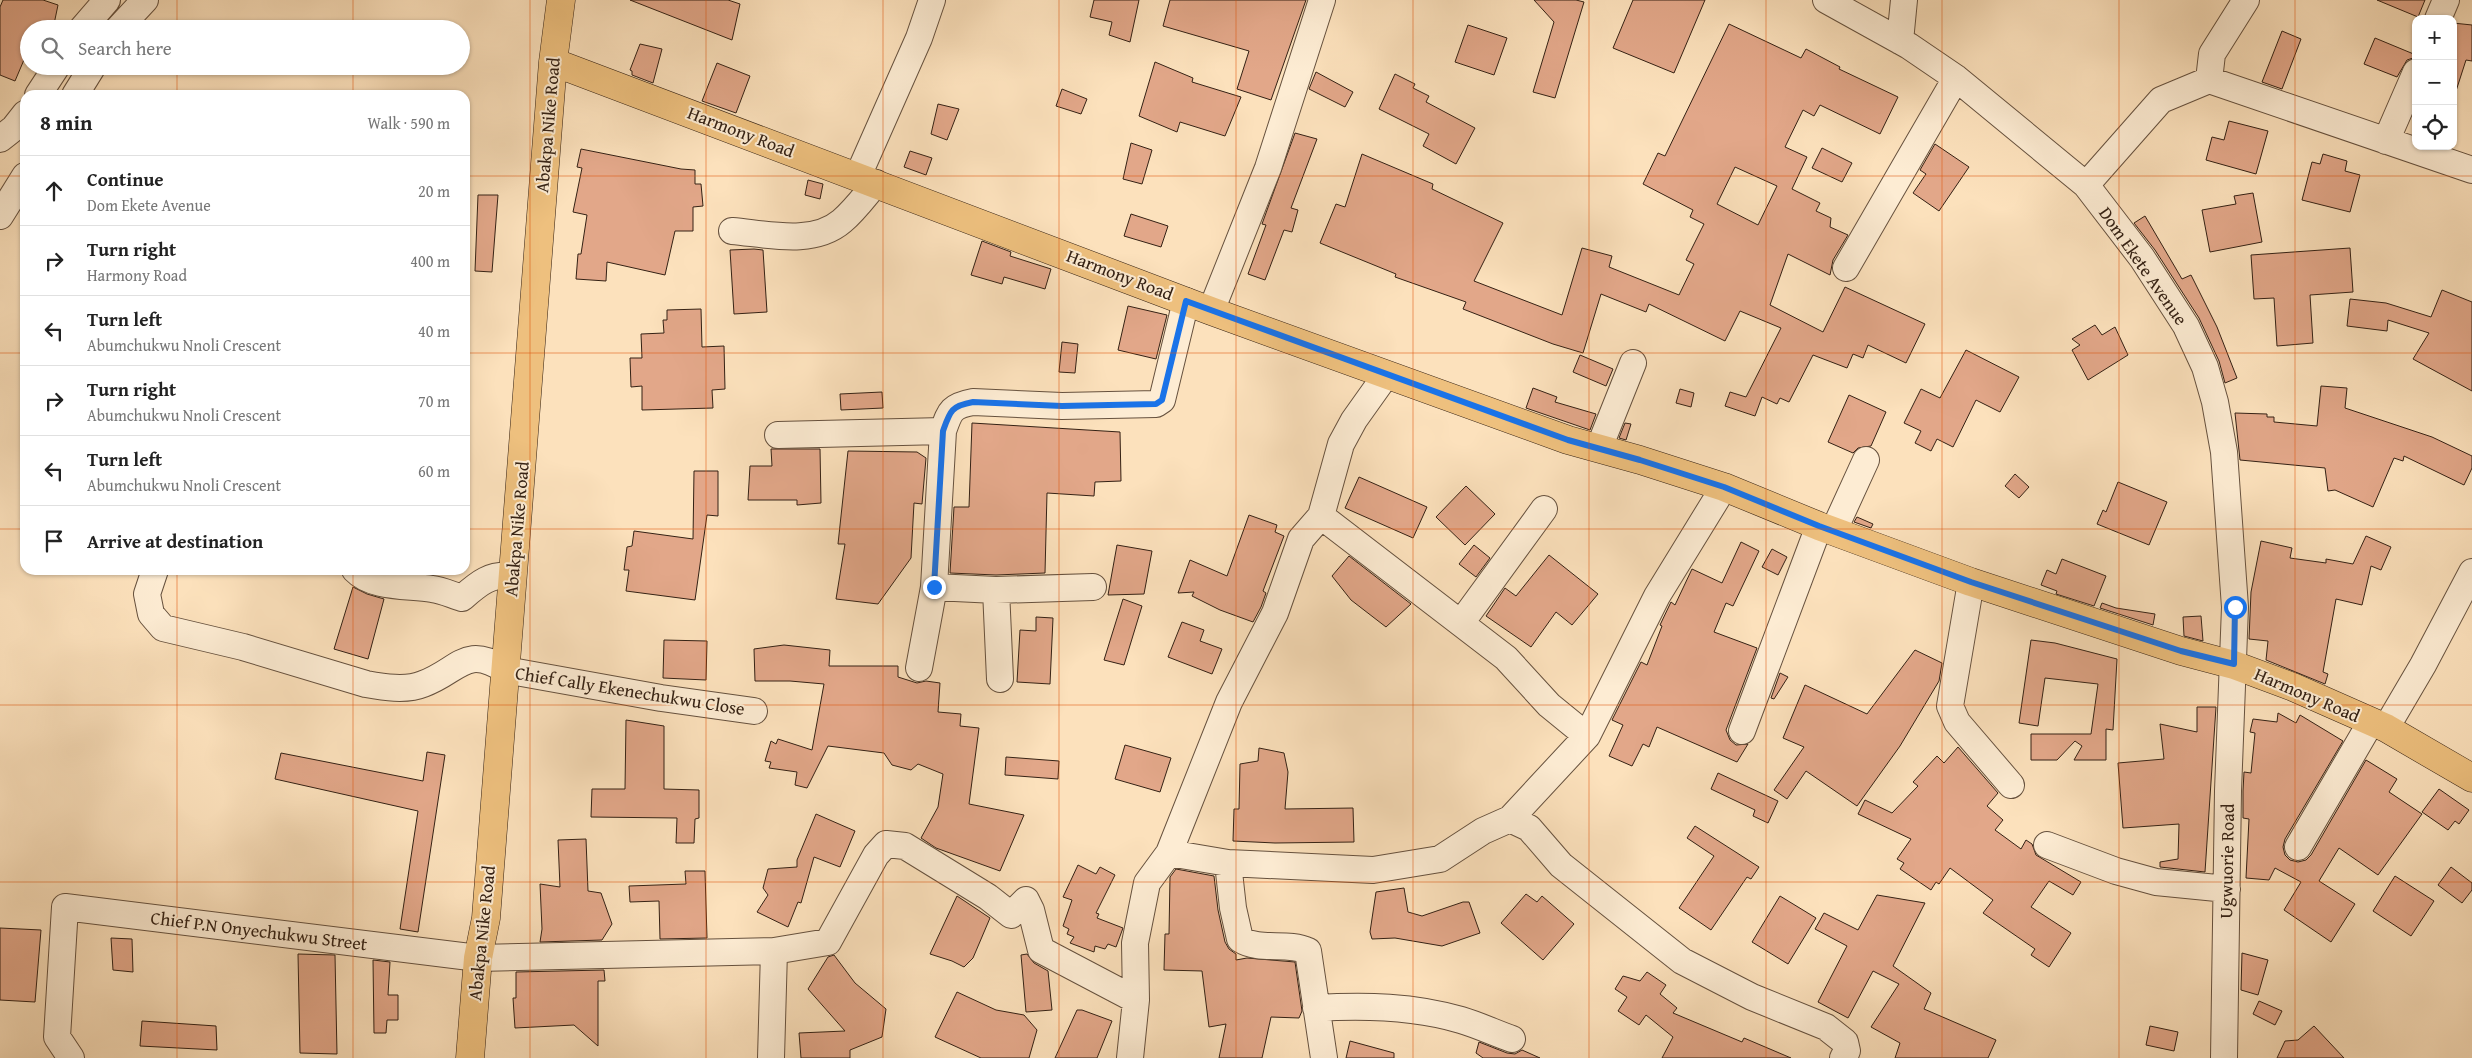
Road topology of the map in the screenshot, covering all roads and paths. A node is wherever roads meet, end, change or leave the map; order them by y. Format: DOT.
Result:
graph roads {
  1 [pos="107,0"];
  2 [pos="145,0"];
  3 [pos="561,0"];
  4 [pos="932,0"];
  5 [pos="1322,0"];
  6 [pos="1826,0"];
  7 [pos="1904,0"];
  8 [pos="2246,0"];
  9 [pos="2446,0"];
  10 [pos="2440,15"];
  11 [pos="90,20"];
  12 [pos="126,20"];
  13 [pos="1900,41"];
  14 [pos="553,62"];
  15 [pos="51,75"];
  16 [pos="88,75"];
  17 [pos="1956,78"];
  18 [pos="2209,80"];
  19 [pos="2412,81"];
  20 [pos="41,90"];
  21 [pos="79,90"];
  22 [pos="20,120"];
  23 [pos="0,139"];
  24 [pos="2386,141"];
  25 [pos="2472,170"];
  26 [pos="867,179"];
  27 [pos="20,184"];
  28 [pos="2086,185"];
  29 [pos="0,216"];
  30 [pos="732,231"];
  31 [pos="1846,268"];
  32 [pos="1186,301"];
  33 [pos="1212,311"];
  34 [pos="1633,363"];
  35 [pos="1386,375"];
  36 [pos="943,431"];
  37 [pos="778,435"];
  38 [pos="1599,448"];
  39 [pos="1866,460"];
  40 [pos="1724,487"];
  41 [pos="1544,509"];
  42 [pos="1321,516"];
  43 [pos="1827,528"];
  44 [pos="2472,572"];
  45 [pos="153,575"];
  46 [pos="359,575"];
  47 [pos="513,576"];
  48 [pos="1971,582"];
  49 [pos="934,587"];
  50 [pos="1093,587"];
  51 [pos="996,590"];
  52 [pos="1461,623"];
  53 [pos="2234,664"];
  54 [pos="919,668"];
  55 [pos="505,670"];
  56 [pos="1000,679"];
  57 [pos="754,711"];
  58 [pos="2378,725"];
  59 [pos="1742,731"];
  60 [pos="1587,736"];
  61 [pos="2472,778"];
  62 [pos="2011,785"];
  63 [pos="1510,820"];
  64 [pos="2046,845"];
  65 [pos="2298,847"];
  66 [pos="1169,853"];
  67 [pos="1228,864"];
  68 [pos="2227,889"];
  69 [pos="774,952"];
  70 [pos="478,958"];
  71 [pos="1136,1000"];
  72 [pos="1316,1008"];
  73 [pos="1512,1039"];
  74 [pos="71,1058"];
  75 [pos="470,1058"];
  76 [pos="771,1058"];
  77 [pos="1130,1058"];
  78 [pos="1324,1058"];
  79 [pos="1842,1058"];
  80 [pos="2224,1058"];
  1 -- 11 [label="street"];
  2 -- 12 [label="street"];
  3 -- 14 [label="main road, Abakpa Nike Road"];
  4 -- 26 [label="street"];
  5 -- 33 [label="street"];
  6 -- 13 [label="street, Dom Ekete Avenue"];
  7 -- 13 [label="street"];
  8 -- 18 [label="street"];
  9 -- 10 [label="street"];
  13 -- 17 [label="street, Dom Ekete Avenue"];
  14 -- 26 [label="main road, Harmony Road"];
  14 -- 47 [label="main road, Abakpa Nike Road"];
  15 -- 20 [label="street"];
  16 -- 21 [label="street"];
  17 -- 28 [label="street, Dom Ekete Avenue"];
  17 -- 31 [label="street"];
  18 -- 24 [label="street"];
  18 -- 28 [label="street"];
  19 -- 24 [label="street"];
  22 -- 23 [label="street"];
  24 -- 25 [label="street"];
  26 -- 30 [label="street"];
  26 -- 32 [label="main road, Harmony Road"];
  27 -- 29 [label="street"];
  28 -- 53 [label="street, Dom Ekete Avenue"];
  32 -- 33 [label="main road, Harmony Road"];
  32 -- 36 [label="street"];
  33 -- 35 [label="main road, Harmony Road"];
  34 -- 38 [label="street"];
  35 -- 38 [label="main road, Harmony Road"];
  35 -- 42 [label="street"];
  36 -- 37 [label="street"];
  36 -- 49 [label="street"];
  38 -- 40 [label="main road, Harmony Road"];
  39 -- 43 [label="street"];
  40 -- 43 [label="main road, Harmony Road"];
  40 -- 60 [label="street"];
  41 -- 52 [label="street"];
  42 -- 52 [label="street"];
  42 -- 66 [label="street"];
  43 -- 48 [label="main road, Harmony Road"];
  43 -- 59 [label="street"];
  44 -- 58 [label="street"];
  45 -- 55 [label="street, Chief Cally Ekenechukwu Close"];
  46 -- 47 [label="street"];
  47 -- 55 [label="main road, Abakpa Nike Road"];
  48 -- 53 [label="main road, Harmony Road"];
  48 -- 62 [label="street"];
  49 -- 51 [label="street"];
  49 -- 54 [label="street"];
  50 -- 51 [label="street"];
  51 -- 56 [label="street"];
  52 -- 60 [label="street"];
  53 -- 58 [label="main road, Harmony Road"];
  53 -- 68 [label="street, Ugwuorie Road"];
  55 -- 57 [label="street, Chief Cally Ekenechukwu Close"];
  55 -- 70 [label="main road, Abakpa Nike Road"];
  58 -- 61 [label="main road, Harmony Road"];
  58 -- 65 [label="street"];
  60 -- 63 [label="street"];
  63 -- 67 [label="street"];
  63 -- 79 [label="street"];
  64 -- 68 [label="street"];
  66 -- 67 [label="street"];
  66 -- 71 [label="street"];
  67 -- 72 [label="street"];
  68 -- 80 [label="street, Ugwuorie Road"];
  69 -- 70 [label="street, Chief P.N Onyechukwu Street"];
  69 -- 71 [label="street, Chief P.N Onyechukwu Street"];
  69 -- 76 [label="street"];
  70 -- 74 [label="street, Chief P.N Onyechukwu Street"];
  70 -- 75 [label="main road, Abakpa Nike Road"];
  71 -- 77 [label="street"];
  72 -- 73 [label="street"];
  72 -- 78 [label="street"];
}
